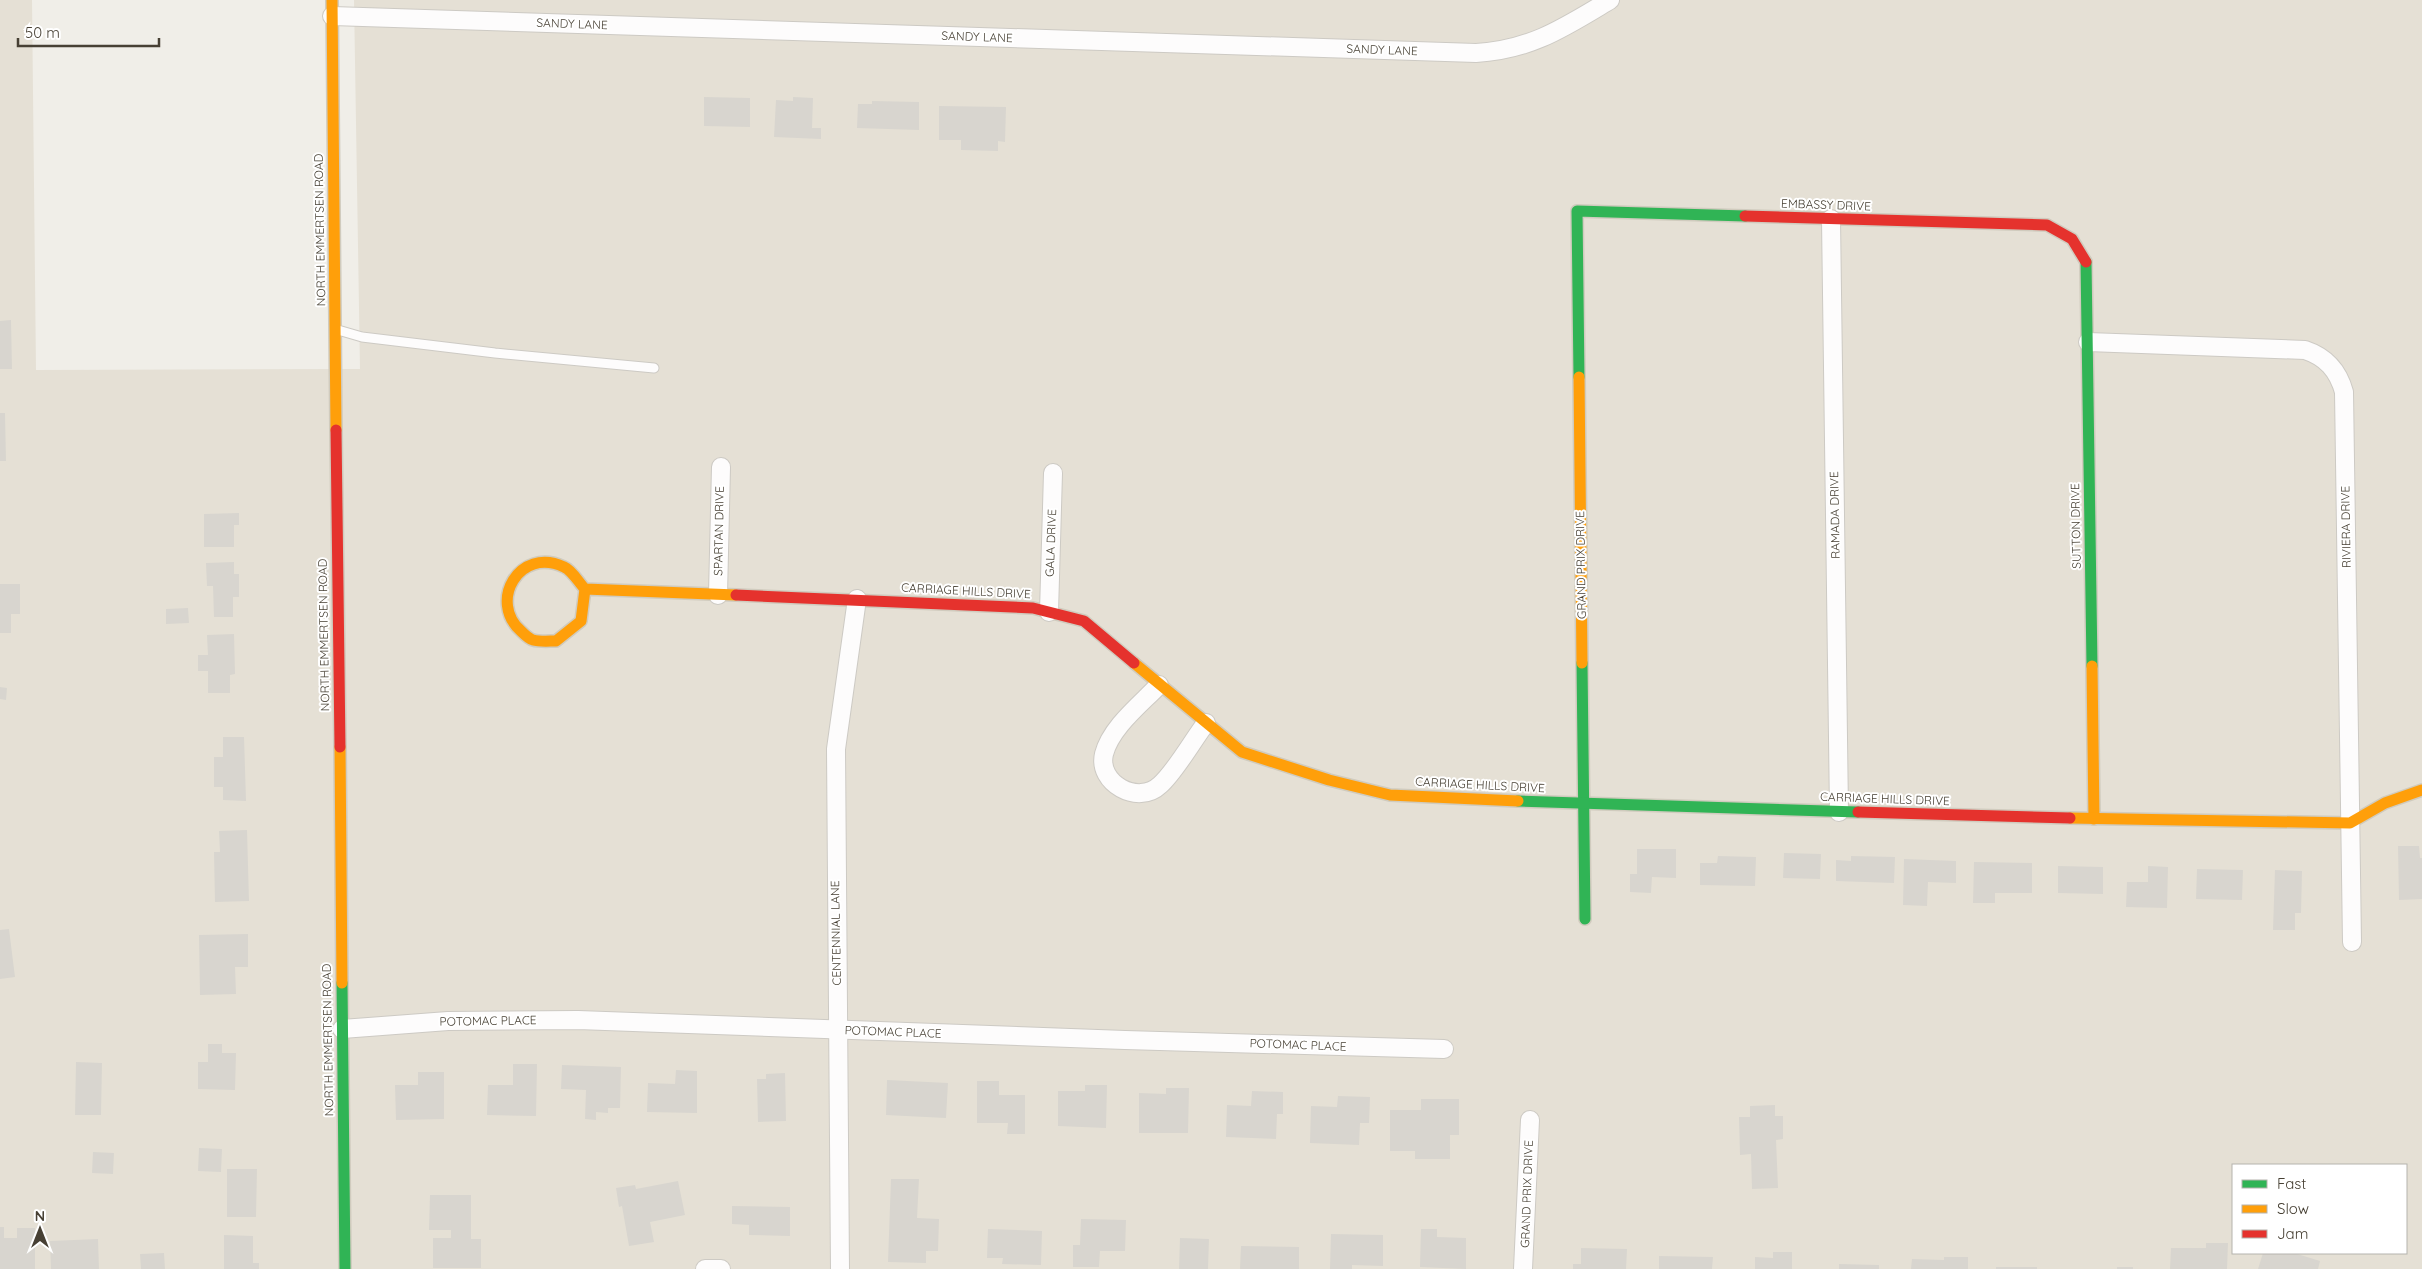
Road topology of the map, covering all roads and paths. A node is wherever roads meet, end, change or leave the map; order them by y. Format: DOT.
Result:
graph roads {
  1 [pos="1610,0"];
  2 [pos="332,8"];
  3 [pos="1577,211"];
  4 [pos="1831,219"];
  5 [pos="2072,236"];
  6 [pos="335,330"];
  7 [pos="2088,342"];
  8 [pos="654,368"];
  9 [pos="721,467"];
  10 [pos="1053,473"];
  11 [pos="585,589"];
  12 [pos="718,595"];
  13 [pos="857,599"];
  14 [pos="1049,612"];
  15 [pos="1159,685"];
  16 [pos="1206,723"];
  17 [pos="2422,790"];
  18 [pos="1584,804"];
  19 [pos="1838,812"];
  20 [pos="2094,819"];
  21 [pos="2350,823"];
  22 [pos="1585,919"];
  23 [pos="2352,942"];
  24 [pos="342,1030"];
  25 [pos="837,1030"];
  26 [pos="1444,1049"];
  27 [pos="1530,1120"];
  28 [pos="345,1269"];
  29 [pos="705,1269"];
  30 [pos="722,1269"];
  31 [pos="840,1269"];
  32 [pos="1524,1269"];
  1 -- 2 [label="street, SANDY LANE"];
  2 -- 6 [label="street, NORTH EMMERTSEN ROAD"];
  3 -- 4 [label="street, EMBASSY DRIVE"];
  3 -- 18 [label="street, GRAND PRIX DRIVE"];
  4 -- 5 [label="street, EMBASSY DRIVE"];
  4 -- 19 [label="street, RAMADA DRIVE"];
  5 -- 7 [label="street, SUTTON DRIVE"];
  6 -- 8 [label="lane"];
  6 -- 24 [label="street, NORTH EMMERTSEN ROAD"];
  7 -- 20 [label="street, SUTTON DRIVE"];
  7 -- 21 [label="street, RIVIERA DRIVE"];
  9 -- 12 [label="street, SPARTAN DRIVE"];
  10 -- 14 [label="street, GALA DRIVE"];
  11 -- 11 [label="street"];
  11 -- 12 [label="street, CARRIAGE HILLS DRIVE"];
  12 -- 13 [label="street, CARRIAGE HILLS DRIVE"];
  13 -- 14 [label="street, CARRIAGE HILLS DRIVE"];
  13 -- 25 [label="street, CENTENNIAL LANE"];
  14 -- 15 [label="street, CARRIAGE HILLS DRIVE"];
  15 -- 16 [label="street, CARRIAGE HILLS DRIVE"];
  15 -- 16 [label="street"];
  16 -- 18 [label="street, CARRIAGE HILLS DRIVE"];
  17 -- 21 [label="street, CARRIAGE HILLS DRIVE"];
  18 -- 19 [label="street, CARRIAGE HILLS DRIVE"];
  18 -- 22 [label="street, GRAND PRIX DRIVE"];
  19 -- 20 [label="street, CARRIAGE HILLS DRIVE"];
  20 -- 21 [label="street, CARRIAGE HILLS DRIVE"];
  21 -- 23 [label="street, RIVIERA DRIVE"];
  24 -- 25 [label="street, POTOMAC PLACE"];
  24 -- 28 [label="street, NORTH EMMERTSEN ROAD"];
  25 -- 26 [label="street, POTOMAC PLACE"];
  25 -- 31 [label="street, CENTENNIAL LANE"];
  27 -- 32 [label="street, GRAND PRIX DRIVE"];
  29 -- 30 [label="street"];
}
